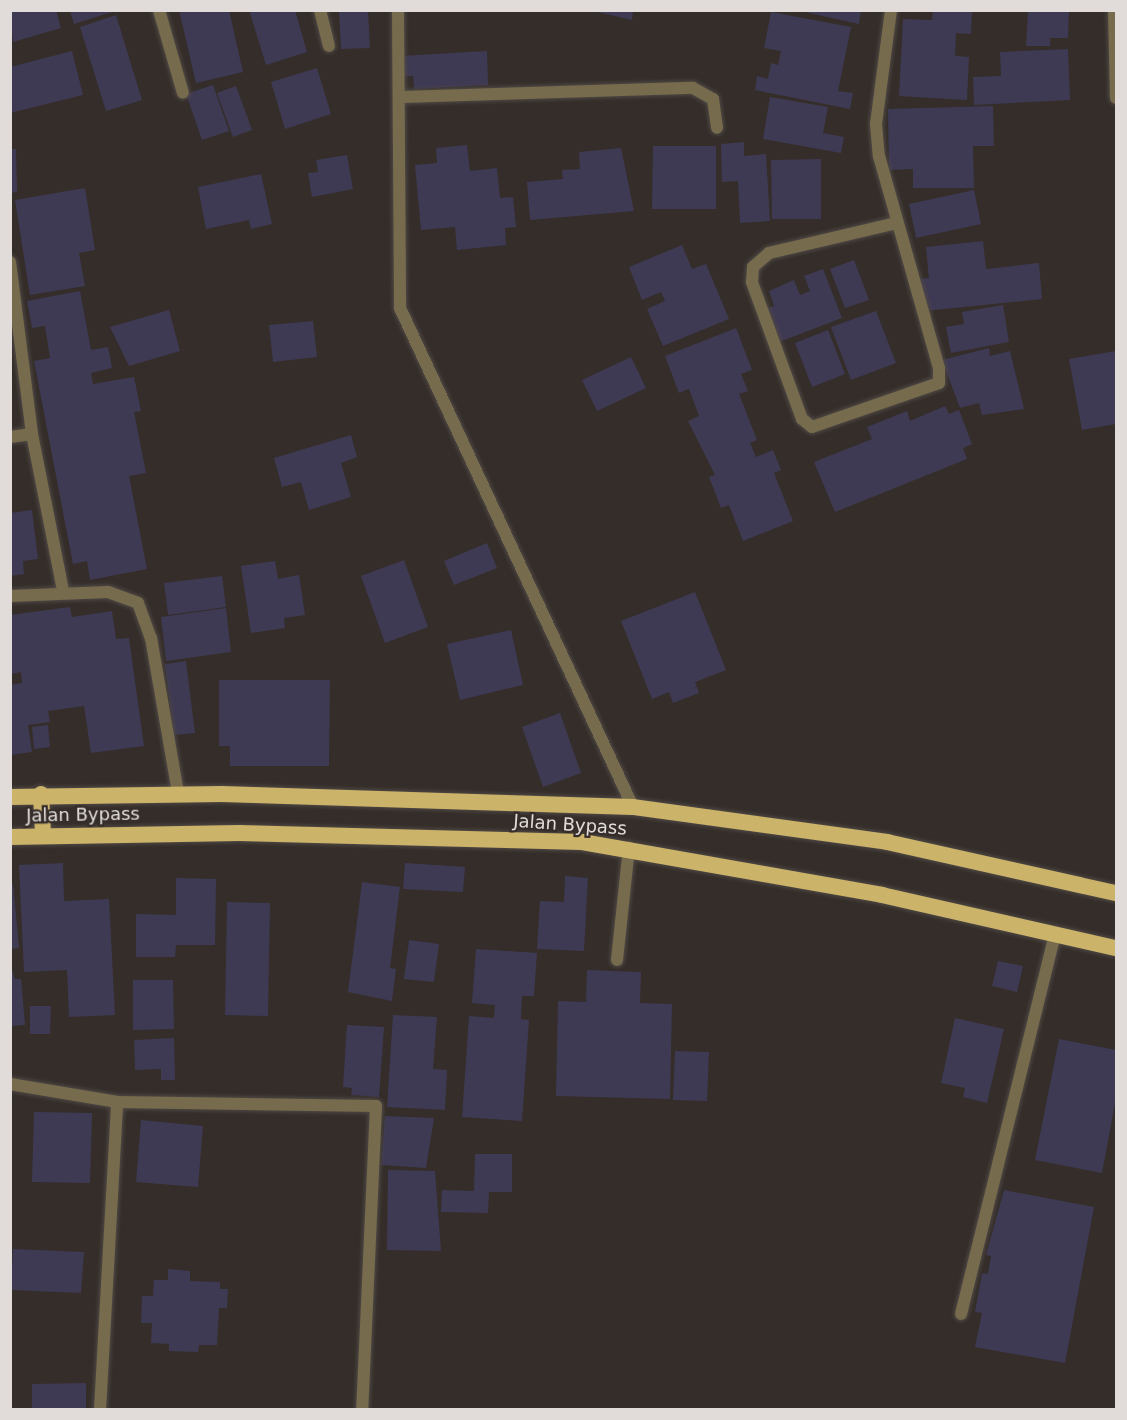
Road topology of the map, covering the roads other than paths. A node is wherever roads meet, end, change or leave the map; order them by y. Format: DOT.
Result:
graph roads {
  1 [pos="159,10"];
  2 [pos="320,10"];
  3 [pos="398,10"];
  4 [pos="891,10"];
  5 [pos="1114,10"];
  6 [pos="329,46"];
  7 [pos="183,93"];
  8 [pos="402,97"];
  9 [pos="1116,98"];
  10 [pos="717,128"];
  11 [pos="897,222"];
  12 [pos="10,262"];
  13 [pos="32,434"];
  14 [pos="10,437"];
  15 [pos="63,591"];
  16 [pos="10,597"];
  17 [pos="178,793"];
  18 [pos="41,794"];
  19 [pos="10,797"];
  20 [pos="633,807"];
  21 [pos="43,834"];
  22 [pos="10,837"];
  23 [pos="629,848"];
  24 [pos="1116,893"];
  25 [pos="1055,935"];
  26 [pos="1116,948"];
  27 [pos="617,960"];
  28 [pos="10,1084"];
  29 [pos="117,1102"];
  30 [pos="961,1314"];
  31 [pos="100,1410"];
  32 [pos="362,1410"];
  1 -- 7 [label="street"];
  2 -- 6 [label="street"];
  3 -- 8 [label="street"];
  4 -- 11 [label="street"];
  5 -- 9 [label="street"];
  8 -- 10 [label="street"];
  8 -- 20 [label="street"];
  11 -- 11 [label="street"];
  12 -- 13 [label="street"];
  13 -- 14 [label="street"];
  13 -- 15 [label="street"];
  15 -- 16 [label="street"];
  15 -- 17 [label="street"];
  17 -- 18 [label="highway, Jalan Bypass"];
  17 -- 20 [label="highway, Jalan Bypass"];
  18 -- 19 [label="highway, Jalan Bypass"];
  18 -- 21 [label="highway"];
  20 -- 24 [label="highway, Jalan Bypass"];
  21 -- 22 [label="highway, Jalan Bypass"];
  21 -- 23 [label="highway, Jalan Bypass"];
  23 -- 25 [label="highway, Jalan Bypass"];
  23 -- 27 [label="street"];
  25 -- 26 [label="highway, Jalan Bypass"];
  25 -- 30 [label="street"];
  28 -- 29 [label="street"];
  29 -- 31 [label="street"];
  29 -- 32 [label="street"];
}
